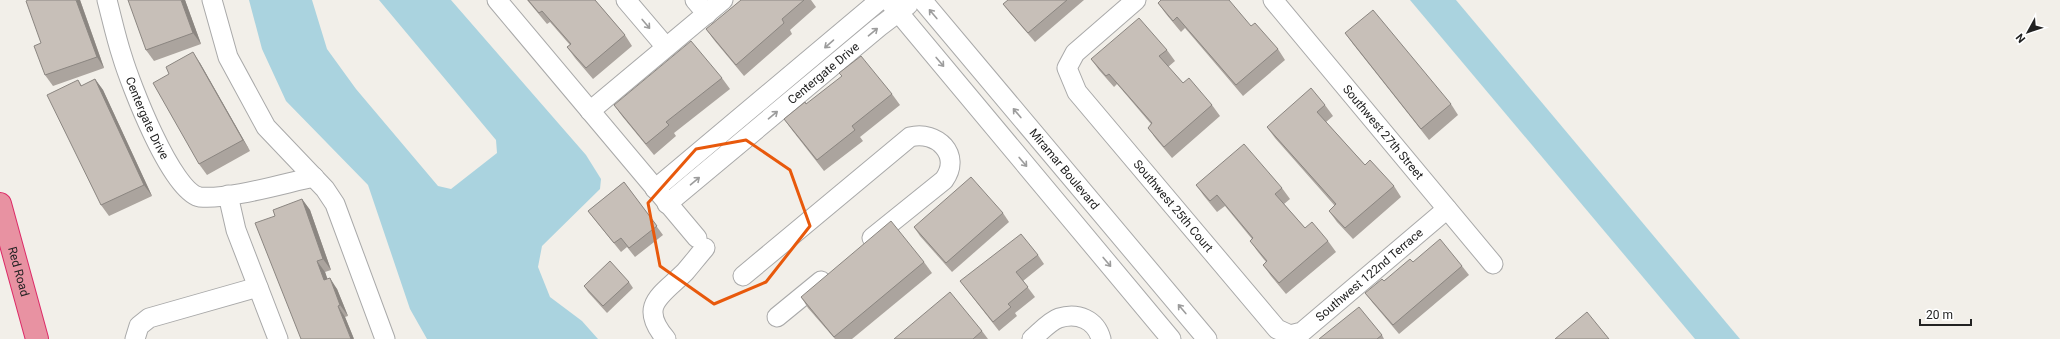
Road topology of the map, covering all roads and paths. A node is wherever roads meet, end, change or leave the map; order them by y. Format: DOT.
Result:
graph roads {
  1 [pos="107,0"];
  2 [pos="212,0"];
  3 [pos="497,0"];
  4 [pos="626,0"];
  5 [pos="723,0"];
  6 [pos="880,0"];
  7 [pos="917,0"];
  8 [pos="922,0"];
  9 [pos="1136,0"];
  10 [pos="1273,0"];
  11 [pos="893,6"];
  12 [pos="701,7"];
  13 [pos="666,47"];
  14 [pos="590,110"];
  15 [pos="737,121"];
  16 [pos="749,136"];
  17 [pos="314,177"];
  18 [pos="655,189"];
  19 [pos="228,195"];
  20 [pos="0,204"];
  21 [pos="667,204"];
  22 [pos="1446,209"];
  23 [pos="857,251"];
  24 [pos="1494,264"];
  25 [pos="833,271"];
  26 [pos="743,276"];
  27 [pos="258,287"];
  28 [pos="777,317"];
  29 [pos="1290,335"];
  30 [pos="38,339"];
  31 [pos="135,339"];
  32 [pos="278,339"];
  33 [pos="385,339"];
  34 [pos="666,339"];
  35 [pos="1032,339"];
  36 [pos="1100,339"];
  37 [pos="1171,339"];
  38 [pos="1207,339"];
  1 -- 19 [label="street, Centergate Drive"];
  2 -- 17 [label="street"];
  3 -- 14 [label="street"];
  4 -- 13 [label="street, one-way"];
  5 -- 12 [label="street"];
  6 -- 15 [label="street, Centergate Drive, one-way"];
  7 -- 11 [label="street, Centergate Drive"];
  38 -- 8 [label="street, Miramar Boulevard, one-way"];
  9 -- 29 [label="street, Southwest 25th Court"];
  10 -- 22 [label="street, Southwest 27th Street"];
  16 -- 11 [label="street, Centergate Drive, one-way"];
  11 -- 37 [label="street, one-way"];
  12 -- 13 [label="street"];
  13 -- 14 [label="street"];
  14 -- 18 [label="street"];
  15 -- 16 [label="street"];
  15 -- 18 [label="street, Centergate Drive"];
  21 -- 16 [label="street, Centergate Drive, one-way"];
  17 -- 19 [label="street, Centergate Drive"];
  17 -- 33 [label="street"];
  18 -- 21 [label="street"];
  19 -- 27 [label="street"];
  20 -- 30 [label="highway, Red Road"];
  21 -- 34 [label="street"];
  22 -- 24 [label="street, Southwest 27th Street"];
  22 -- 29 [label="street, Southwest 122nd Terrace"];
  23 -- 26 [label="street"];
  25 -- 28 [label="street"];
  27 -- 31 [label="street"];
  27 -- 32 [label="street"];
  35 -- 36 [label="street"];
}
